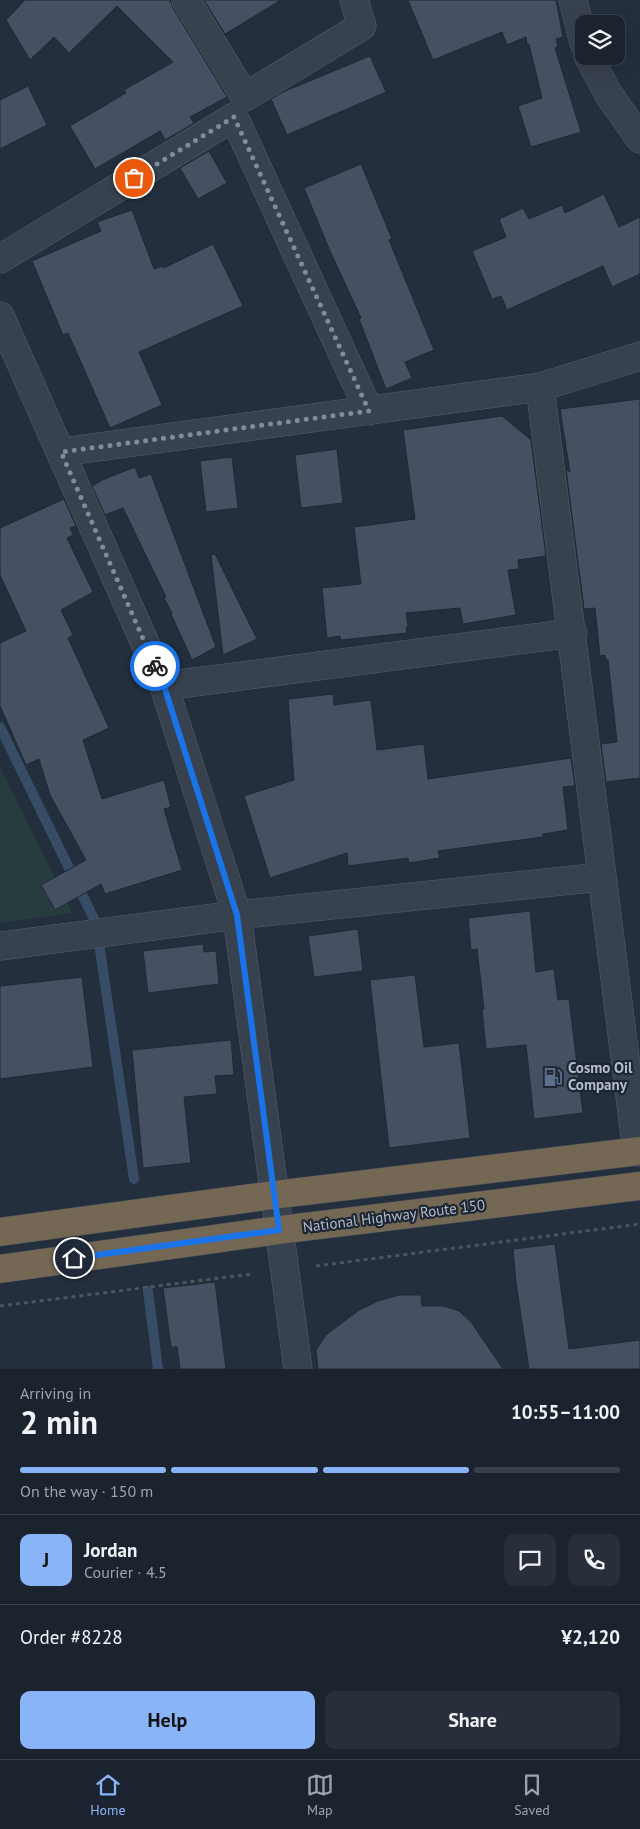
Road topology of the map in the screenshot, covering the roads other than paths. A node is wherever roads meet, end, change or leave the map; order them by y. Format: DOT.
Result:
graph roads {
  1 [pos="186,0"];
  2 [pos="354,0"];
  3 [pos="573,0"];
  4 [pos="577,15"];
  5 [pos="593,65"];
  6 [pos="640,138"];
  7 [pos="0,260"];
  8 [pos="0,316"];
  9 [pos="640,356"];
  10 [pos="540,387"];
  11 [pos="369,411"];
  12 [pos="61,452"];
  13 [pos="572,633"];
  14 [pos="164,686"];
  15 [pos="601,877"];
  16 [pos="237,915"];
  17 [pos="0,946"];
  18 [pos="638,1152"];
  19 [pos="640,1186"];
  20 [pos="273,1195"];
  21 [pos="279,1230"];
  22 [pos="0,1232"];
  23 [pos="0,1269"];
  24 [pos="298,1369"];
  1 -- 2 [label="street"];
  3 -- 4 [label="street"];
  5 -- 6 [label="street"];
  7 -- 11 [label="street"];
  8 -- 12 [label="street"];
  9 -- 10 [label="street"];
  10 -- 11 [label="street"];
  10 -- 13 [label="street"];
  11 -- 12 [label="street"];
  12 -- 14 [label="street"];
  13 -- 14 [label="street"];
  13 -- 15 [label="street"];
  14 -- 16 [label="street"];
  15 -- 16 [label="street"];
  15 -- 18 [label="street"];
  16 -- 17 [label="street"];
  16 -- 20 [label="street"];
  18 -- 20 [label="highway"];
  19 -- 21 [label="highway, National Highway Route 150"];
  20 -- 21 [label="street"];
  20 -- 22 [label="highway"];
  21 -- 23 [label="highway, National Highway Route 150"];
  21 -- 24 [label="street"];
}
